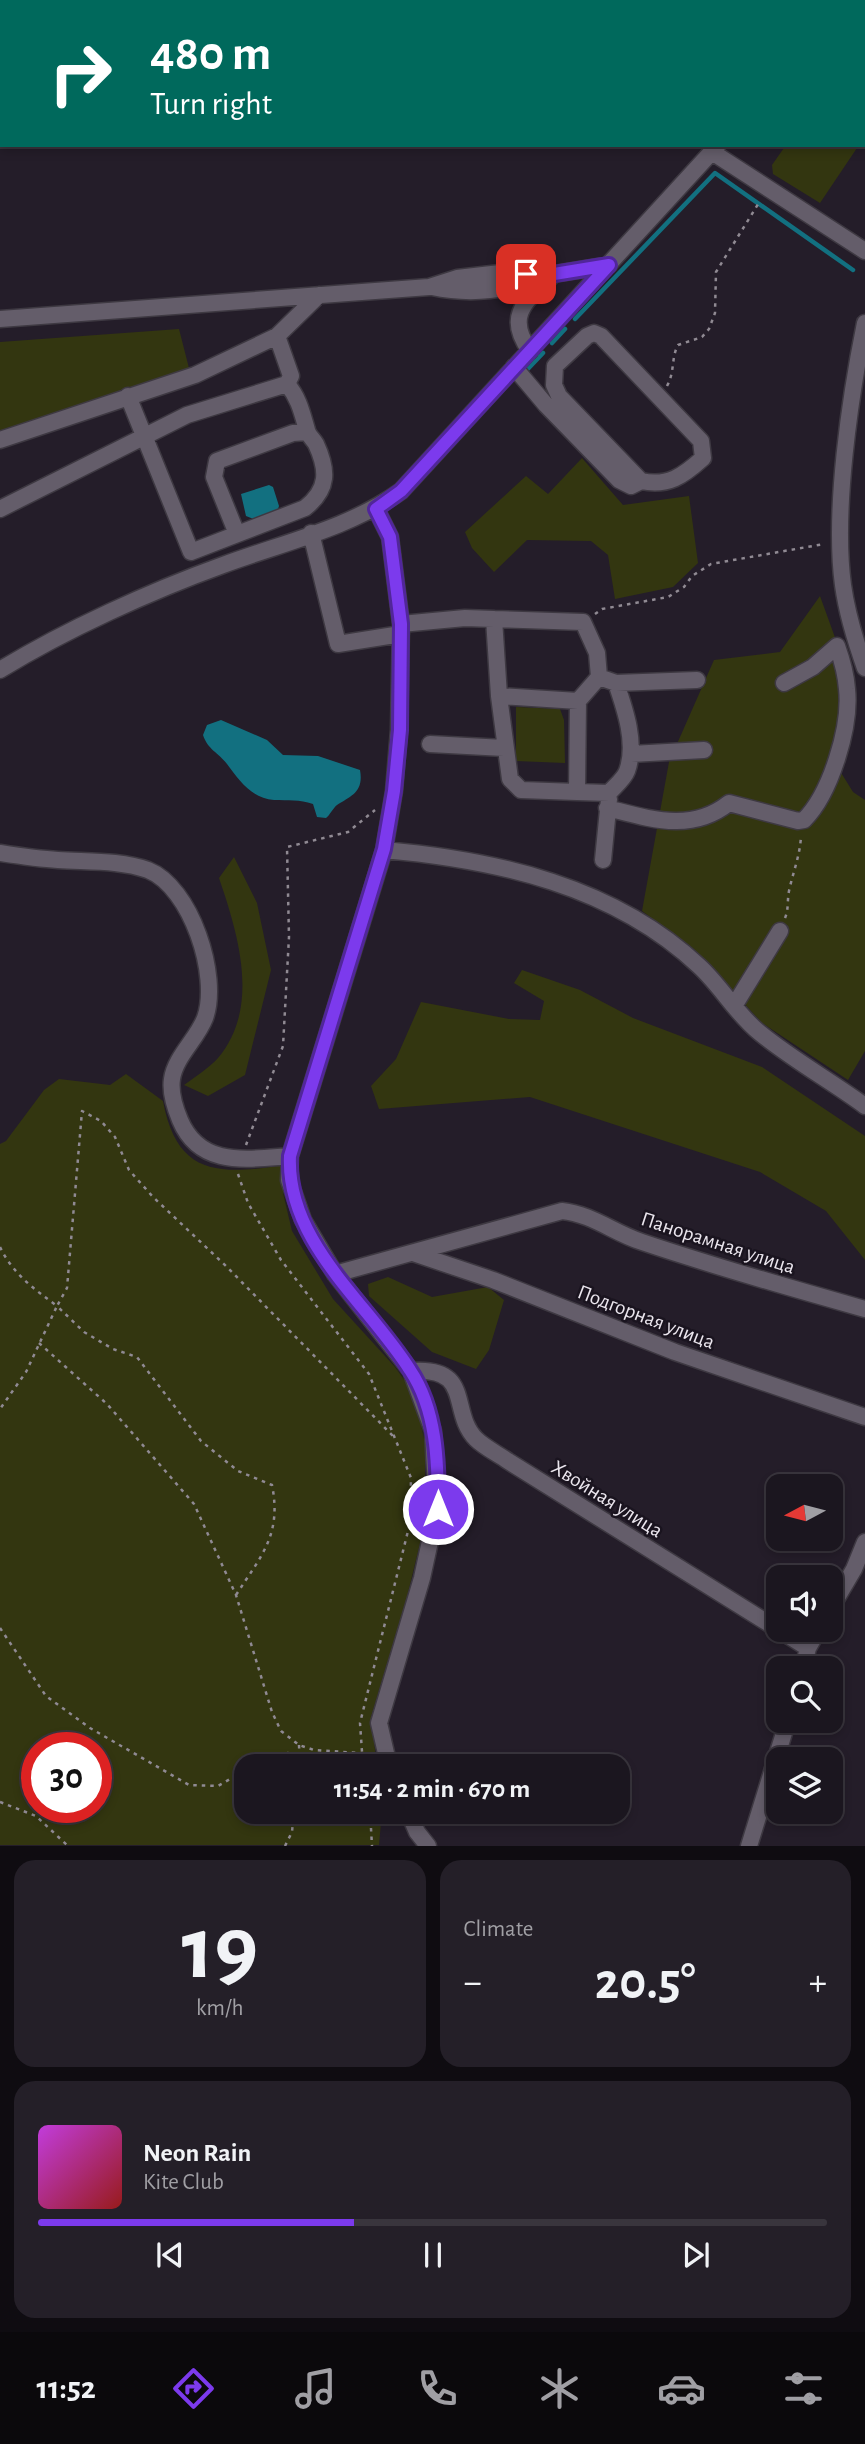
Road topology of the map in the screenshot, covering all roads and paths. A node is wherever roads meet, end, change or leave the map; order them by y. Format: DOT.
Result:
graph roads {
  1 [pos="715,149"];
  2 [pos="761,198"];
  3 [pos="865,251"];
  4 [pos="609,265"];
  5 [pos="549,275"];
  6 [pos="319,296"];
  7 [pos="564,314"];
  8 [pos="0,319"];
  9 [pos="865,323"];
  10 [pos="277,336"];
  11 [pos="587,336"];
  12 [pos="536,344"];
  13 [pos="562,360"];
  14 [pos="514,367"];
  15 [pos="860,383"];
  16 [pos="287,384"];
  17 [pos="657,394"];
  18 [pos="128,396"];
  19 [pos="553,400"];
  20 [pos="307,432"];
  21 [pos="146,438"];
  22 [pos="0,440"];
  23 [pos="0,509"];
  24 [pos="376,509"];
  25 [pos="311,533"];
  26 [pos="237,534"];
  27 [pos="841,542"];
  28 [pos="494,619"];
  29 [pos="583,622"];
  30 [pos="401,629"];
  31 [pos="865,668"];
  32 [pos="0,670"];
  33 [pos="599,677"];
  34 [pos="697,680"];
  35 [pos="616,683"];
  36 [pos="784,683"];
  37 [pos="499,696"];
  38 [pos="578,701"];
  39 [pos="430,744"];
  40 [pos="504,748"];
  41 [pos="704,750"];
  42 [pos="631,754"];
  43 [pos="394,791"];
  44 [pos="577,792"];
  45 [pos="608,800"];
  46 [pos="797,821"];
  47 [pos="384,849"];
  48 [pos="0,853"];
  49 [pos="603,860"];
  50 [pos="780,931"];
  51 [pos="734,1006"];
  52 [pos="865,1106"];
  53 [pos="290,1156"];
  54 [pos="239,1159"];
  55 [pos="0,1247"];
  56 [pos="413,1253"];
  57 [pos="335,1274"];
  58 [pos="57,1306"];
  59 [pos="865,1309"];
  60 [pos="39,1343"];
  61 [pos="411,1371"];
  62 [pos="0,1409"];
  63 [pos="865,1417"];
  64 [pos="396,1439"];
  65 [pos="865,1542"];
  66 [pos="860,1571"];
  67 [pos="843,1593"];
  68 [pos="236,1595"];
  69 [pos="0,1628"];
  70 [pos="811,1642"];
  71 [pos="808,1648"];
  72 [pos="806,1656"];
  73 [pos="784,1733"];
  74 [pos="299,1745"];
  75 [pos="360,1753"];
  76 [pos="298,1754"];
  77 [pos="386,1754"];
  78 [pos="234,1777"];
  79 [pos="0,1802"];
  80 [pos="293,1824"];
  81 [pos="371,1824"];
  82 [pos="414,1824"];
  83 [pos="68,1846"];
  84 [pos="285,1846"];
  85 [pos="372,1846"];
  86 [pos="428,1846"];
  87 [pos="749,1846"];
  1 -- 3 [label="street"];
  1 -- 4 [label="street"];
  2 -- 17 [label="path"];
  4 -- 5 [label="street"];
  4 -- 7 [label="street"];
  5 -- 6 [label="street"];
  5 -- 12 [label="street"];
  6 -- 8 [label="street"];
  6 -- 10 [label="street"];
  7 -- 11 [label="street"];
  7 -- 12 [label="street"];
  9 -- 15 [label="street"];
  10 -- 16 [label="street"];
  10 -- 18 [label="street"];
  11 -- 13 [label="street"];
  11 -- 17 [label="street"];
  12 -- 13 [label="street"];
  12 -- 14 [label="street"];
  13 -- 19 [label="street"];
  14 -- 19 [label="street"];
  14 -- 24 [label="street"];
  15 -- 27 [label="street"];
  16 -- 20 [label="street"];
  16 -- 21 [label="street"];
  17 -- 19 [label="street"];
  18 -- 21 [label="street"];
  18 -- 22 [label="street"];
  20 -- 26 [label="street"];
  20 -- 26 [label="street"];
  21 -- 23 [label="street"];
  21 -- 26 [label="street"];
  24 -- 25 [label="street"];
  24 -- 30 [label="street"];
  25 -- 30 [label="street"];
  25 -- 32 [label="street"];
  27 -- 29 [label="path"];
  27 -- 31 [label="street"];
  28 -- 29 [label="street"];
  28 -- 30 [label="street"];
  28 -- 37 [label="street"];
  29 -- 33 [label="street"];
  30 -- 43 [label="street"];
  33 -- 35 [label="street"];
  33 -- 38 [label="street"];
  34 -- 35 [label="street"];
  35 -- 42 [label="street"];
  36 -- 46 [label="street"];
  37 -- 38 [label="street"];
  37 -- 40 [label="street"];
  38 -- 44 [label="street"];
  39 -- 40 [label="street"];
  40 -- 44 [label="street"];
  41 -- 42 [label="street"];
  42 -- 45 [label="street"];
  43 -- 47 [label="street"];
  43 -- 54 [label="path"];
  44 -- 45 [label="street"];
  45 -- 46 [label="street"];
  45 -- 49 [label="street"];
  46 -- 50 [label="path"];
  47 -- 51 [label="street"];
  47 -- 53 [label="street"];
  48 -- 54 [label="street"];
  50 -- 51 [label="street"];
  51 -- 52 [label="street"];
  53 -- 54 [label="street"];
  53 -- 57 [label="street"];
  54 -- 64 [label="path"];
  55 -- 58 [label="path"];
  56 -- 57 [label="street"];
  56 -- 59 [label="street, Панорамная улица"];
  56 -- 63 [label="street, Подгорная улица"];
  57 -- 61 [label="street"];
  58 -- 60 [label="path"];
  58 -- 64 [label="path"];
  58 -- 68 [label="path"];
  60 -- 62 [label="path"];
  60 -- 68 [label="path"];
  61 -- 71 [label="street, Хвойная улица"];
  61 -- 77 [label="street"];
  64 -- 75 [label="path"];
  65 -- 66 [label="street"];
  66 -- 67 [label="street"];
  68 -- 74 [label="path"];
  69 -- 78 [label="path"];
  70 -- 71 [label="street"];
  71 -- 72 [label="street"];
  73 -- 87 [label="street"];
  74 -- 75 [label="path"];
  74 -- 76 [label="path"];
  79 -- 83 [label="path"];
  80 -- 84 [label="path"];
  81 -- 85 [label="path"];
  82 -- 86 [label="street"];
}
